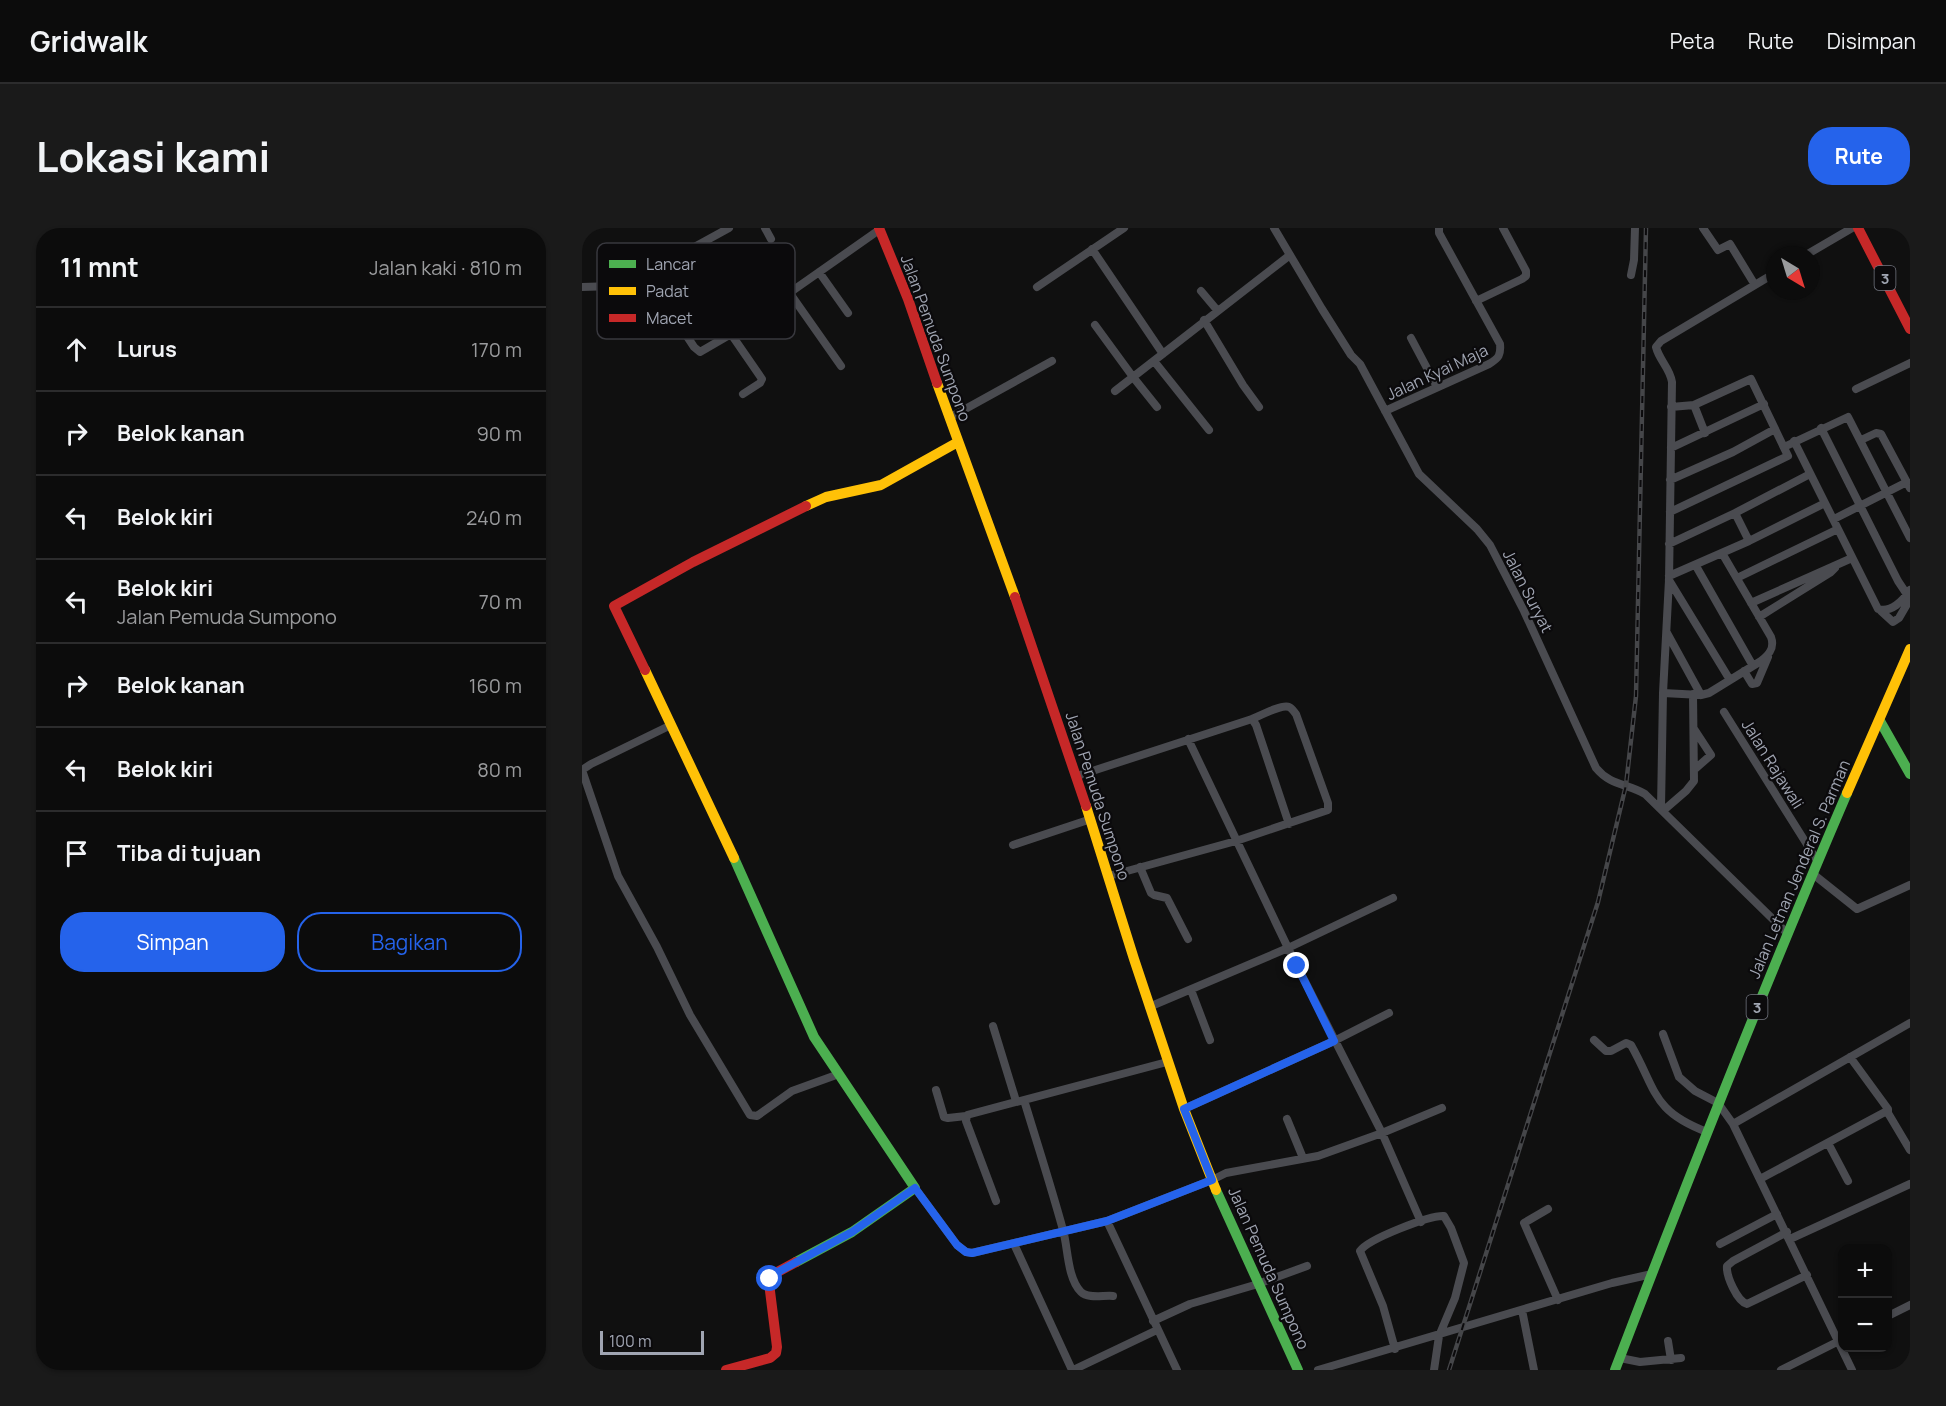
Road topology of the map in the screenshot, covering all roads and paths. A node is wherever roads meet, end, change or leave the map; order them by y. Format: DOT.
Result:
graph roads {
  1 [pos="729,228"];
  2 [pos="765,228"];
  3 [pos="1124,228"];
  4 [pos="1274,228"];
  5 [pos="1439,228"];
  6 [pos="1503,228"];
  7 [pos="1635,228"];
  8 [pos="1703,228"];
  9 [pos="1852,228"];
  10 [pos="1858,228"];
  11 [pos="879,229"];
  12 [pos="771,239"];
  13 [pos="702,243"];
  14 [pos="1820,247"];
  15 [pos="1092,249"];
  16 [pos="1290,255"];
  17 [pos="819,272"];
  18 [pos="1631,275"];
  19 [pos="1766,278"];
  20 [pos="1755,285"];
  21 [pos="582,287"];
  22 [pos="597,287"];
  23 [pos="1037,287"];
  24 [pos="795,288"];
  25 [pos="1201,291"];
  26 [pos="795,301"];
  27 [pos="1476,301"];
  28 [pos="1217,310"];
  29 [pos="848,313"];
  30 [pos="1204,320"];
  31 [pos="1095,325"];
  32 [pos="1910,329"];
  33 [pos="1411,338"];
  34 [pos="689,339"];
  35 [pos="723,339"];
  36 [pos="735,339"];
  37 [pos="1163,354"];
  38 [pos="1052,361"];
  39 [pos="1154,361"];
  40 [pos="1910,363"];
  41 [pos="841,366"];
  42 [pos="1133,377"];
  43 [pos="1437,387"];
  44 [pos="1856,389"];
  45 [pos="1115,391"];
  46 [pos="743,394"];
  47 [pos="1764,404"];
  48 [pos="1694,405"];
  49 [pos="1157,406"];
  50 [pos="1259,407"];
  51 [pos="1671,407"];
  52 [pos="1385,411"];
  53 [pos="949,418"];
  54 [pos="1821,428"];
  55 [pos="1775,429"];
  56 [pos="1209,430"];
  57 [pos="1705,433"];
  58 [pos="1861,440"];
  59 [pos="1794,441"];
  60 [pos="958,442"];
  61 [pos="1784,447"];
  62 [pos="1671,448"];
  63 [pos="1798,450"];
  64 [pos="1788,456"];
  65 [pos="1810,474"];
  66 [pos="1670,480"];
  67 [pos="1908,485"];
  68 [pos="1886,492"];
  69 [pos="1825,503"];
  70 [pos="1860,506"];
  71 [pos="1670,512"];
  72 [pos="1735,513"];
  73 [pos="1834,519"];
  74 [pos="1838,529"];
  75 [pos="1910,538"];
  76 [pos="1749,541"];
  77 [pos="1669,544"];
  78 [pos="1722,553"];
  79 [pos="1852,558"];
  80 [pos="1696,566"];
  81 [pos="1836,567"];
  82 [pos="1669,578"];
  83 [pos="1737,578"];
  84 [pos="1908,593"];
  85 [pos="1751,603"];
  86 [pos="1881,611"];
  87 [pos="1759,617"];
  88 [pos="1666,632"];
  89 [pos="1910,649"];
  90 [pos="1769,656"];
  91 [pos="1753,666"];
  92 [pos="1744,671"];
  93 [pos="1730,680"];
  94 [pos="1663,693"];
  95 [pos="1697,694"];
  96 [pos="1724,712"];
  97 [pos="1252,719"];
  98 [pos="1880,721"];
  99 [pos="669,726"];
  100 [pos="1693,728"];
  101 [pos="1188,739"];
  102 [pos="1695,769"];
  103 [pos="1910,774"];
  104 [pos="1077,776"];
  105 [pos="1662,809"];
  106 [pos="1091,819"];
  107 [pos="1289,824"];
  108 [pos="1236,841"];
  109 [pos="1013,845"];
  110 [pos="1818,862"];
  111 [pos="1140,867"];
  112 [pos="1813,874"];
  113 [pos="1109,876"];
  114 [pos="1910,885"];
  115 [pos="1393,898"];
  116 [pos="1787,933"];
  117 [pos="1188,939"];
  118 [pos="1288,948"];
  119 [pos="1191,990"];
  120 [pos="1149,1007"];
  121 [pos="1389,1013"];
  122 [pos="1910,1023"];
  123 [pos="993,1026"];
  124 [pos="1663,1034"];
  125 [pos="1210,1040"];
  126 [pos="1594,1040"];
  127 [pos="1334,1041"];
  128 [pos="1850,1057"];
  129 [pos="1167,1062"];
  130 [pos="839,1074"];
  131 [pos="936,1090"];
  132 [pos="1020,1101"];
  133 [pos="1718,1103"];
  134 [pos="1442,1108"];
  135 [pos="1184,1109"];
  136 [pos="1888,1113"];
  137 [pos="966,1116"];
  138 [pos="1287,1119"];
  139 [pos="1733,1124"];
  140 [pos="1707,1132"];
  141 [pos="1382,1133"];
  142 [pos="1828,1143"];
  143 [pos="1910,1150"];
  144 [pos="1303,1158"];
  145 [pos="1760,1179"];
  146 [pos="1212,1180"];
  147 [pos="1848,1181"];
  148 [pos="1910,1184"];
  149 [pos="915,1188"];
  150 [pos="996,1201"];
  151 [pos="1548,1209"];
  152 [pos="1777,1214"];
  153 [pos="1107,1221"];
  154 [pos="1421,1222"];
  155 [pos="1064,1232"];
  156 [pos="1788,1236"];
  157 [pos="1014,1244"];
  158 [pos="1720,1244"];
  159 [pos="1307,1266"];
  160 [pos="1652,1274"];
  161 [pos="1807,1275"];
  162 [pos="1258,1284"];
  163 [pos="1113,1296"];
  164 [pos="1558,1300"];
  165 [pos="1910,1305"];
  166 [pos="1522,1310"];
  167 [pos="1892,1314"];
  168 [pos="1153,1321"];
  169 [pos="1157,1330"];
  170 [pos="1439,1336"];
  171 [pos="1838,1337"];
  172 [pos="1668,1341"];
  173 [pos="1838,1342"];
  174 [pos="1395,1349"];
  175 [pos="1844,1352"];
  176 [pos="1620,1358"];
  177 [pos="1681,1358"];
  178 [pos="1671,1360"];
  179 [pos="726,1370"];
  180 [pos="1072,1370"];
  181 [pos="1177,1370"];
  182 [pos="1298,1370"];
  183 [pos="1318,1370"];
  184 [pos="1434,1370"];
  185 [pos="1534,1370"];
  186 [pos="1615,1370"];
  187 [pos="1781,1370"];
  188 [pos="1851,1370"];
  1 -- 13 [label="street"];
  2 -- 12 [label="street"];
  3 -- 15 [label="street"];
  4 -- 16 [label="street, Jalan Suryat"];
  5 -- 27 [label="street, Jalan Kyai Maja"];
  6 -- 27 [label="street"];
  7 -- 18 [label="street"];
  8 -- 20 [label="street"];
  9 -- 14 [label="street"];
  10 -- 32 [label="main road, 3"];
  11 -- 17 [label="street"];
  11 -- 53 [label="main road, Jalan Pemuda Sumpono"];
  15 -- 23 [label="street"];
  15 -- 37 [label="street"];
  16 -- 28 [label="street"];
  16 -- 52 [label="street, Jalan Suryat"];
  17 -- 24 [label="street"];
  17 -- 29 [label="street"];
  19 -- 20 [label="street"];
  20 -- 51 [label="street"];
  21 -- 22 [label="street"];
  25 -- 28 [label="street"];
  26 -- 41 [label="street"];
  27 -- 43 [label="street, Jalan Kyai Maja"];
  28 -- 30 [label="street"];
  30 -- 37 [label="street"];
  30 -- 50 [label="street"];
  31 -- 42 [label="street"];
  33 -- 43 [label="street"];
  34 -- 35 [label="street"];
  36 -- 46 [label="street"];
  37 -- 39 [label="street"];
  38 -- 53 [label="street"];
  39 -- 42 [label="street"];
  39 -- 56 [label="street"];
  40 -- 44 [label="street"];
  42 -- 45 [label="street"];
  42 -- 49 [label="street"];
  43 -- 52 [label="street, Jalan Kyai Maja"];
  47 -- 48 [label="street"];
  47 -- 55 [label="street"];
  47 -- 57 [label="street"];
  48 -- 51 [label="street"];
  48 -- 57 [label="street"];
  51 -- 62 [label="street"];
  52 -- 105 [label="street, Jalan Suryat"];
  53 -- 60 [label="main road, Jalan Pemuda Sumpono"];
  54 -- 58 [label="street"];
  54 -- 59 [label="street"];
  54 -- 70 [label="street"];
  55 -- 61 [label="street"];
  55 -- 66 [label="street"];
  57 -- 62 [label="street"];
  58 -- 67 [label="street"];
  58 -- 68 [label="street"];
  59 -- 61 [label="street"];
  59 -- 63 [label="street"];
  60 -- 99 [label="main road"];
  60 -- 104 [label="main road, Jalan Pemuda Sumpono"];
  61 -- 64 [label="street"];
  62 -- 66 [label="street"];
  63 -- 64 [label="street"];
  63 -- 65 [label="street"];
  64 -- 71 [label="street"];
  65 -- 69 [label="street"];
  65 -- 72 [label="street"];
  66 -- 71 [label="street"];
  67 -- 68 [label="street"];
  68 -- 70 [label="street"];
  68 -- 75 [label="street"];
  69 -- 73 [label="street"];
  69 -- 76 [label="street"];
  70 -- 73 [label="street"];
  70 -- 84 [label="street"];
  71 -- 77 [label="street"];
  72 -- 76 [label="street"];
  72 -- 77 [label="street"];
  73 -- 74 [label="street"];
  74 -- 79 [label="street"];
  74 -- 83 [label="street"];
  76 -- 78 [label="street"];
  77 -- 82 [label="street"];
  78 -- 80 [label="street"];
  78 -- 83 [label="street"];
  79 -- 81 [label="street"];
  79 -- 86 [label="street"];
  80 -- 82 [label="street"];
  80 -- 91 [label="street"];
  81 -- 85 [label="street"];
  81 -- 87 [label="street"];
  82 -- 88 [label="street"];
  82 -- 93 [label="street"];
  83 -- 85 [label="street"];
  84 -- 86 [label="street"];
  84 -- 86 [label="street"];
  85 -- 87 [label="street"];
  87 -- 90 [label="street"];
  88 -- 94 [label="street"];
  88 -- 95 [label="street"];
  89 -- 98 [label="main road, Jalan Letnan Jenderal S. Parman / 3"];
  90 -- 91 [label="street"];
  90 -- 92 [label="street"];
  91 -- 92 [label="street"];
  92 -- 93 [label="street"];
  93 -- 95 [label="street"];
  94 -- 95 [label="street"];
  94 -- 105 [label="street"];
  95 -- 100 [label="street"];
  96 -- 110 [label="street, Jalan Rajawali"];
  97 -- 101 [label="street"];
  97 -- 107 [label="street"];
  97 -- 107 [label="street"];
  98 -- 103 [label="main road"];
  98 -- 110 [label="main road, Jalan Letnan Jenderal S. Parman / 3"];
  99 -- 130 [label="main road"];
  99 -- 130 [label="street"];
  100 -- 102 [label="street"];
  100 -- 102 [label="street"];
  101 -- 104 [label="street"];
  101 -- 108 [label="street"];
  102 -- 105 [label="street"];
  104 -- 106 [label="main road, Jalan Pemuda Sumpono"];
  105 -- 116 [label="street, Jalan Suryat"];
  106 -- 109 [label="street"];
  106 -- 113 [label="main road, Jalan Pemuda Sumpono"];
  107 -- 108 [label="street"];
  108 -- 111 [label="street"];
  108 -- 118 [label="street"];
  110 -- 112 [label="main road, Jalan Letnan Jenderal S. Parman / 3"];
  111 -- 113 [label="street"];
  111 -- 117 [label="street"];
  112 -- 114 [label="street"];
  112 -- 116 [label="main road, Jalan Letnan Jenderal S. Parman / 3"];
  113 -- 120 [label="main road, Jalan Pemuda Sumpono"];
  115 -- 118 [label="street"];
  116 -- 133 [label="main road, Jalan Letnan Jenderal S. Parman / 3"];
  118 -- 119 [label="street"];
  118 -- 127 [label="street"];
  119 -- 120 [label="street"];
  119 -- 125 [label="street"];
  120 -- 129 [label="main road, Jalan Pemuda Sumpono"];
  121 -- 127 [label="street"];
  122 -- 128 [label="street"];
  123 -- 132 [label="street"];
  124 -- 133 [label="street"];
  126 -- 140 [label="street"];
  127 -- 135 [label="street"];
  127 -- 141 [label="street"];
  128 -- 136 [label="street"];
  128 -- 139 [label="street"];
  129 -- 132 [label="street"];
  129 -- 135 [label="main road, Jalan Pemuda Sumpono"];
  130 -- 149 [label="main road"];
  131 -- 137 [label="street"];
  132 -- 137 [label="street"];
  132 -- 155 [label="street"];
  133 -- 139 [label="street"];
  133 -- 140 [label="main road, Jalan Letnan Jenderal S. Parman / 3"];
  134 -- 141 [label="street"];
  135 -- 146 [label="main road, Jalan Pemuda Sumpono"];
  136 -- 142 [label="street"];
  136 -- 143 [label="street"];
  137 -- 150 [label="street"];
  138 -- 144 [label="street"];
  139 -- 145 [label="street"];
  140 -- 160 [label="main road, Jalan Letnan Jenderal S. Parman / 3"];
  141 -- 144 [label="street"];
  141 -- 154 [label="street"];
  142 -- 145 [label="street"];
  142 -- 147 [label="street"];
  144 -- 146 [label="street"];
  145 -- 152 [label="street"];
  146 -- 153 [label="street"];
  146 -- 162 [label="main road, Jalan Pemuda Sumpono"];
  148 -- 156 [label="street"];
  149 -- 157 [label="street"];
  149 -- 179 [label="main road"];
  151 -- 164 [label="street"];
  152 -- 156 [label="street"];
  152 -- 158 [label="street"];
  153 -- 155 [label="street"];
  153 -- 168 [label="street"];
  154 -- 170 [label="street"];
  154 -- 174 [label="street"];
  155 -- 157 [label="street"];
  155 -- 163 [label="street"];
  156 -- 161 [label="street"];
  156 -- 161 [label="street"];
  157 -- 180 [label="street"];
  159 -- 162 [label="street"];
  160 -- 164 [label="street"];
  160 -- 176 [label="main road, Jalan Letnan Jenderal S. Parman / 3"];
  161 -- 171 [label="street"];
  162 -- 168 [label="street"];
  162 -- 182 [label="main road, Jalan Pemuda Sumpono"];
  164 -- 166 [label="street"];
  165 -- 167 [label="street"];
  166 -- 170 [label="street"];
  166 -- 185 [label="street"];
  168 -- 169 [label="street"];
  169 -- 180 [label="street"];
  169 -- 181 [label="street"];
  170 -- 174 [label="street"];
  170 -- 184 [label="street"];
  172 -- 178 [label="street"];
  173 -- 187 [label="street"];
  174 -- 183 [label="street"];
  175 -- 188 [label="street"];
  176 -- 178 [label="street"];
  176 -- 186 [label="main road, Jalan Letnan Jenderal S. Parman / 3"];
  177 -- 178 [label="street"];
}
